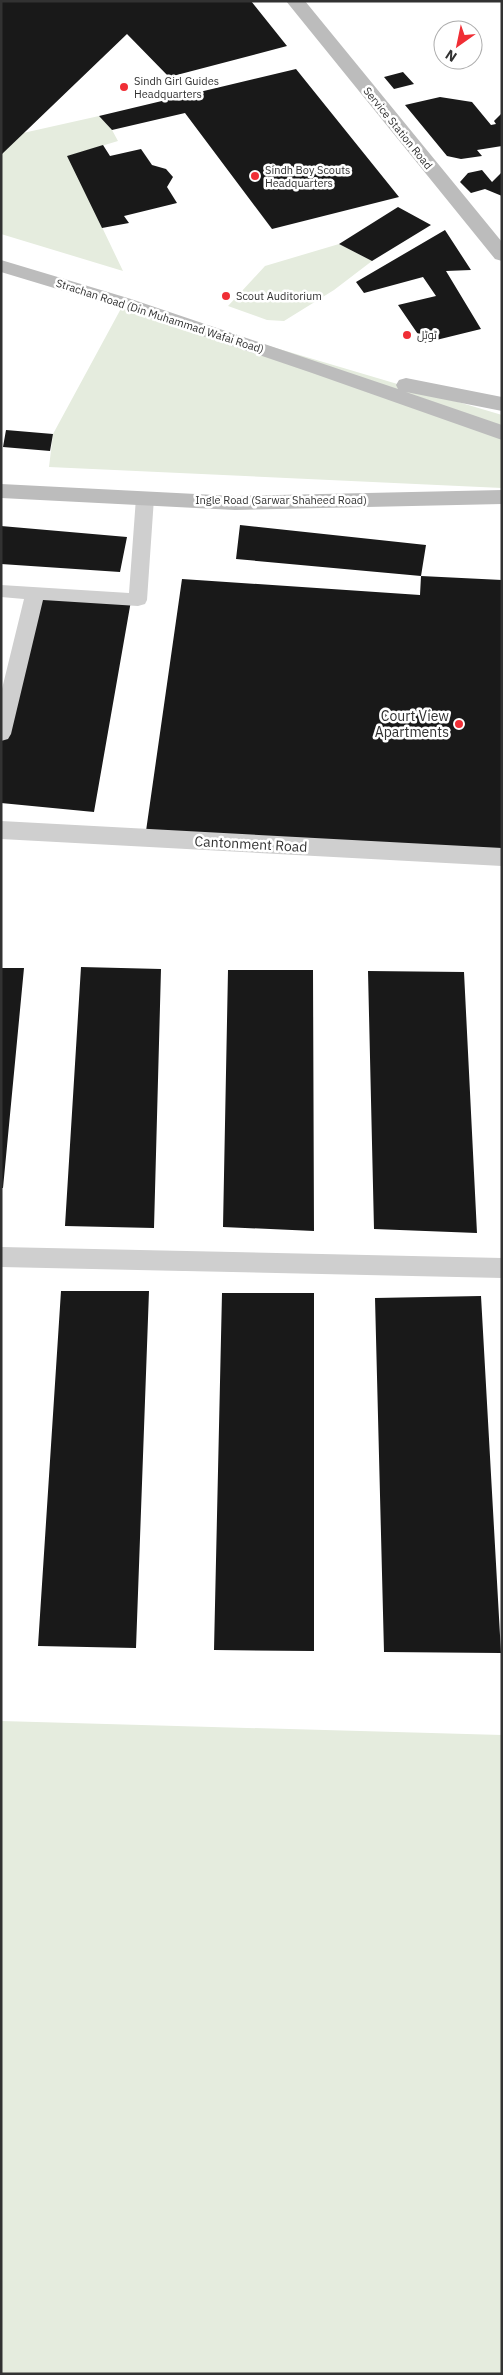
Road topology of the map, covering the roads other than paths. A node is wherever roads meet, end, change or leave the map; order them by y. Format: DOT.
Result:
graph roads {
  1 [pos="294,1"];
  2 [pos="502,255"];
  3 [pos="1,266"];
  4 [pos="319,368"];
  5 [pos="502,404"];
  6 [pos="502,433"];
  7 [pos="1,491"];
  8 [pos="502,497"];
  9 [pos="145,498"];
  10 [pos="1,591"];
  11 [pos="35,594"];
  12 [pos="1,734"];
  13 [pos="1,830"];
  14 [pos="502,857"];
  15 [pos="1,1257"];
  16 [pos="502,1268"];
  1 -- 2 [label="main road, Service Station Road"];
  3 -- 4 [label="main road, Strachan Road (Din Muhammad Wafai Road)"];
  4 -- 5 [label="main road, Strachan Road (Din Muhammad Wafai Road)"];
  4 -- 6 [label="main road, Strachan Road (Din Muhammad Wafai Road)"];
  7 -- 9 [label="main road, Ingle Road (Sarwar Shaheed Road)"];
  8 -- 9 [label="main road, Ingle Road (Sarwar Shaheed Road)"];
  9 -- 11 [label="lane"];
  10 -- 11 [label="lane"];
  11 -- 12 [label="lane"];
  13 -- 14 [label="street, Cantonment Road"];
  15 -- 16 [label="lane"];
}
